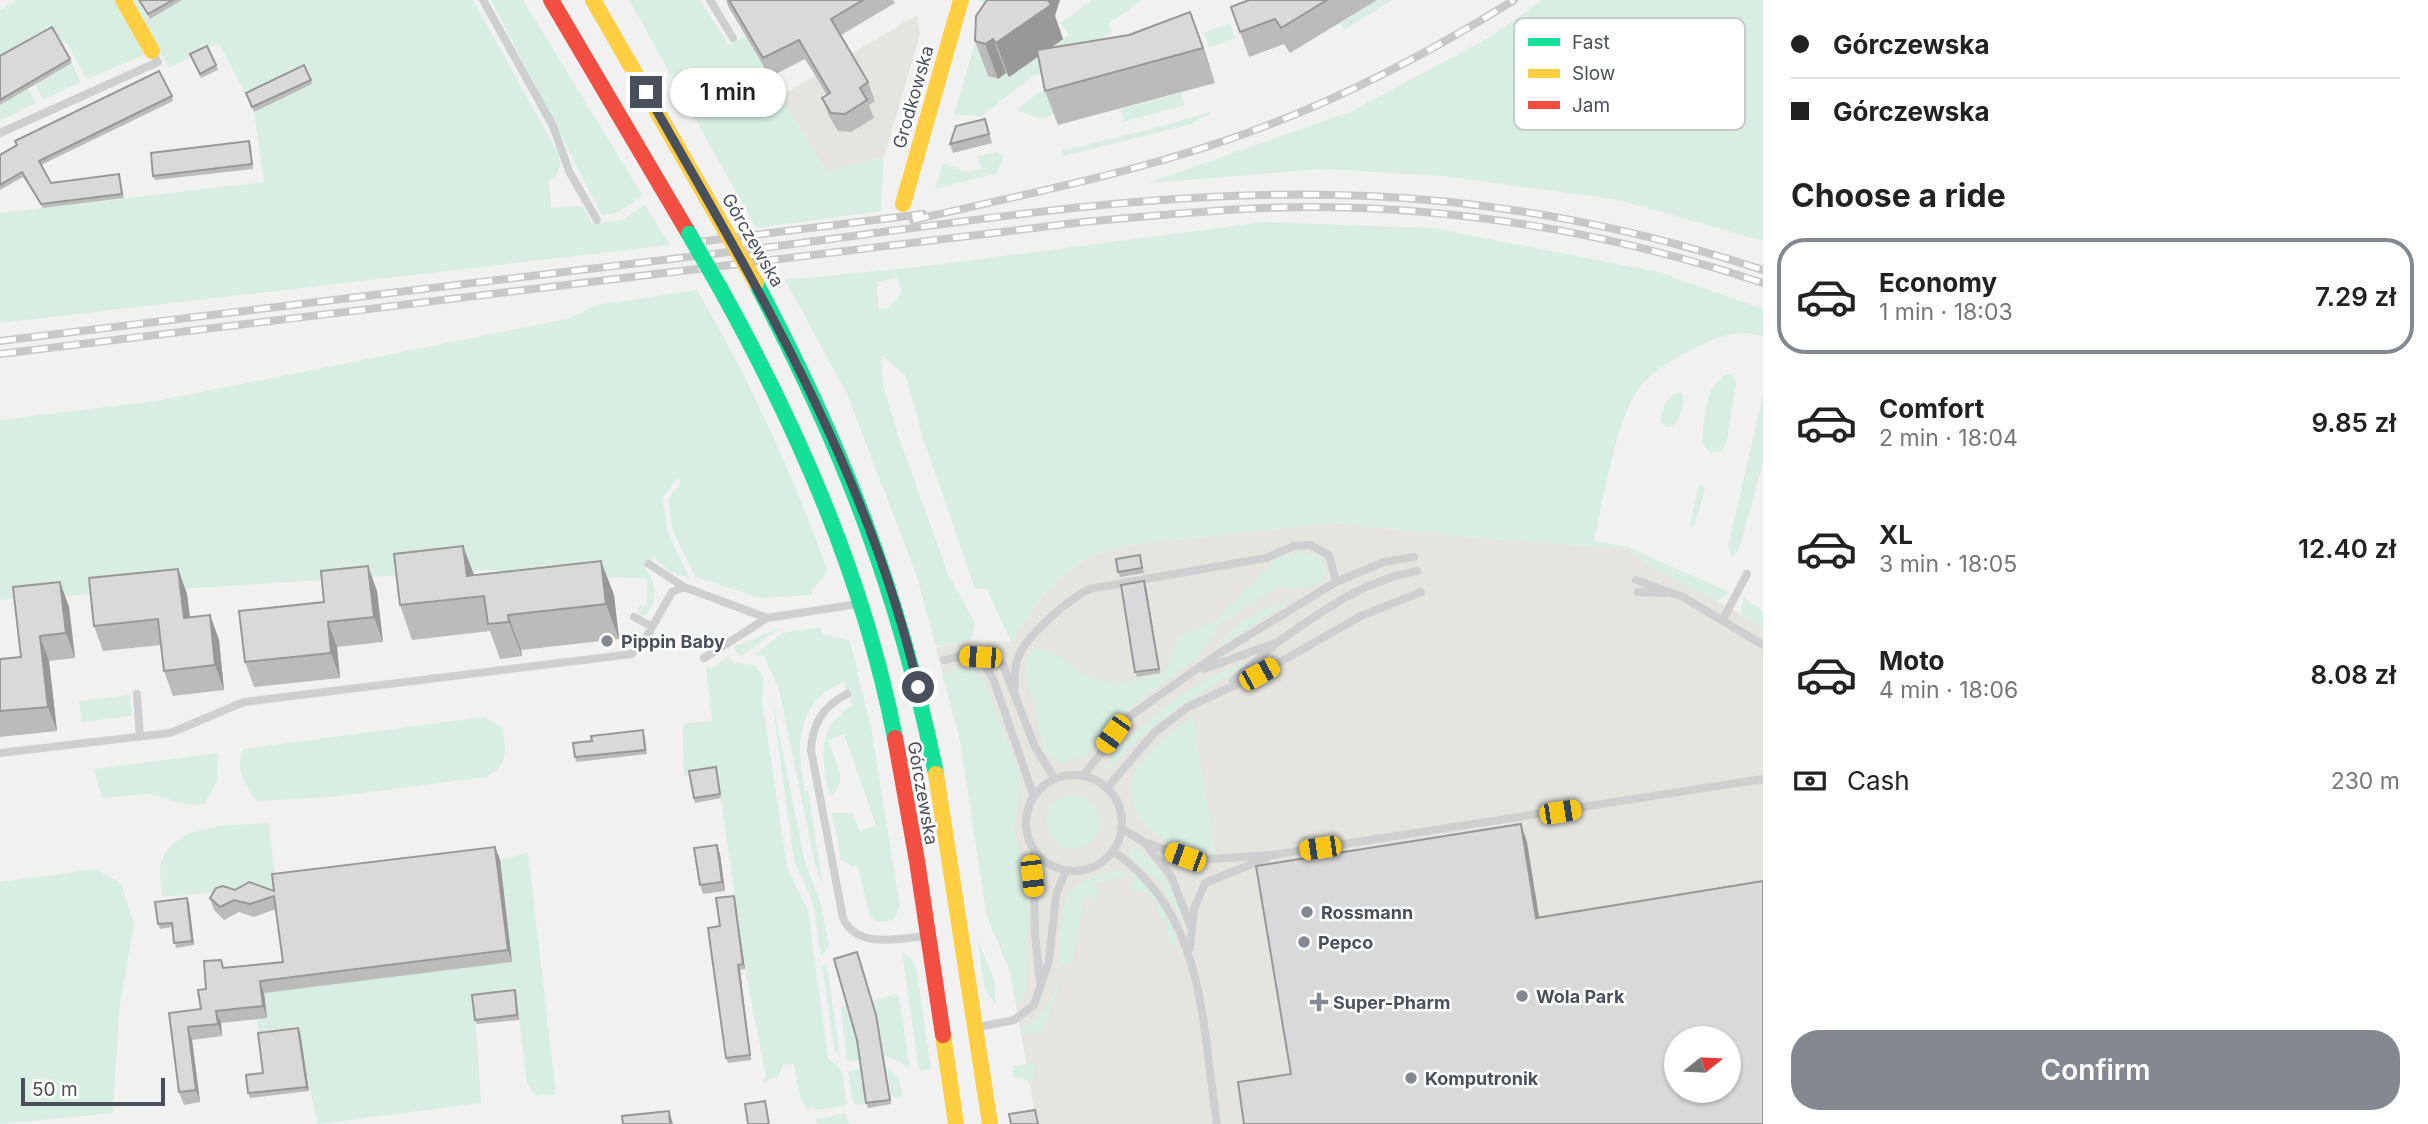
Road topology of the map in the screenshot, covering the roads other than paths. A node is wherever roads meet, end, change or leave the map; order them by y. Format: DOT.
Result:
graph roads {
  1 [pos="123,0"];
  2 [pos="483,0"];
  3 [pos="551,0"];
  4 [pos="593,0"];
  5 [pos="710,0"];
  6 [pos="961,0"];
  7 [pos="733,38"];
  8 [pos="152,51"];
  9 [pos="0,133"];
  10 [pos="903,204"];
  11 [pos="597,220"];
  12 [pos="1414,556"];
  13 [pos="649,564"];
  14 [pos="1417,571"];
  15 [pos="1747,574"];
  16 [pos="1636,580"];
  17 [pos="1336,582"];
  18 [pos="684,586"];
  19 [pos="1421,592"];
  20 [pos="1637,592"];
  21 [pos="1676,593"];
  22 [pos="861,604"];
  23 [pos="634,617"];
  24 [pos="767,618"];
  25 [pos="1723,620"];
  26 [pos="652,626"];
  27 [pos="1278,642"];
  28 [pos="1763,645"];
  29 [pos="980,657"];
  30 [pos="704,658"];
  31 [pos="944,660"];
  32 [pos="1199,671"];
  33 [pos="1222,689"];
  34 [pos="137,694"];
  35 [pos="848,694"];
  36 [pos="1014,694"];
  37 [pos="140,737"];
  38 [pos="0,753"];
  39 [pos="1083,776"];
  40 [pos="1055,779"];
  41 [pos="1763,779"];
  42 [pos="1107,788"];
  43 [pos="1034,797"];
  44 [pos="1121,828"];
  45 [pos="1143,842"];
  46 [pos="1034,849"];
  47 [pos="1113,851"];
  48 [pos="1273,855"];
  49 [pos="1066,870"];
  50 [pos="1191,928"];
  51 [pos="927,936"];
  52 [pos="1190,951"];
  53 [pos="1040,985"];
  54 [pos="976,1027"];
  55 [pos="956,1124"];
  56 [pos="990,1124"];
  57 [pos="1217,1124"];
  1 -- 8 [label="main road"];
  2 -- 11 [label="lane"];
  3 -- 22 [label="main road, Górczewska, bridge"];
  4 -- 54 [label="main road, Górczewska, bridge"];
  5 -- 7 [label="lane"];
  6 -- 10 [label="main road, Grodkowska"];
  8 -- 9 [label="lane"];
  12 -- 17 [label="lane"];
  13 -- 18 [label="lane"];
  14 -- 27 [label="lane"];
  15 -- 25 [label="lane"];
  16 -- 21 [label="lane"];
  17 -- 32 [label="lane"];
  17 -- 36 [label="lane"];
  18 -- 24 [label="lane"];
  18 -- 26 [label="lane"];
  19 -- 33 [label="lane"];
  20 -- 21 [label="lane"];
  21 -- 25 [label="lane"];
  22 -- 24 [label="lane"];
  22 -- 51 [label="main road, Górczewska"];
  23 -- 26 [label="lane"];
  24 -- 30 [label="lane"];
  25 -- 28 [label="lane"];
  26 -- 37 [label="lane"];
  27 -- 32 [label="lane"];
  27 -- 33 [label="lane"];
  29 -- 31 [label="lane"];
  29 -- 36 [label="lane"];
  29 -- 43 [label="lane"];
  32 -- 39 [label="lane"];
  33 -- 42 [label="lane"];
  34 -- 37 [label="lane"];
  35 -- 51 [label="lane"];
  36 -- 40 [label="lane"];
  37 -- 38 [label="lane"];
  39 -- 40 [label="lane"];
  39 -- 42 [label="lane"];
  40 -- 43 [label="lane"];
  41 -- 48 [label="lane"];
  42 -- 44 [label="lane"];
  43 -- 46 [label="lane"];
  44 -- 45 [label="lane"];
  44 -- 47 [label="lane"];
  45 -- 48 [label="lane"];
  45 -- 50 [label="lane"];
  46 -- 49 [label="lane"];
  46 -- 53 [label="lane"];
  47 -- 49 [label="lane"];
  47 -- 52 [label="lane"];
  48 -- 50 [label="lane"];
  49 -- 53 [label="lane"];
  50 -- 52 [label="lane"];
  51 -- 55 [label="main road, Górczewska"];
  52 -- 57 [label="lane"];
  53 -- 54 [label="lane"];
  54 -- 56 [label="main road, Górczewska"];
}
